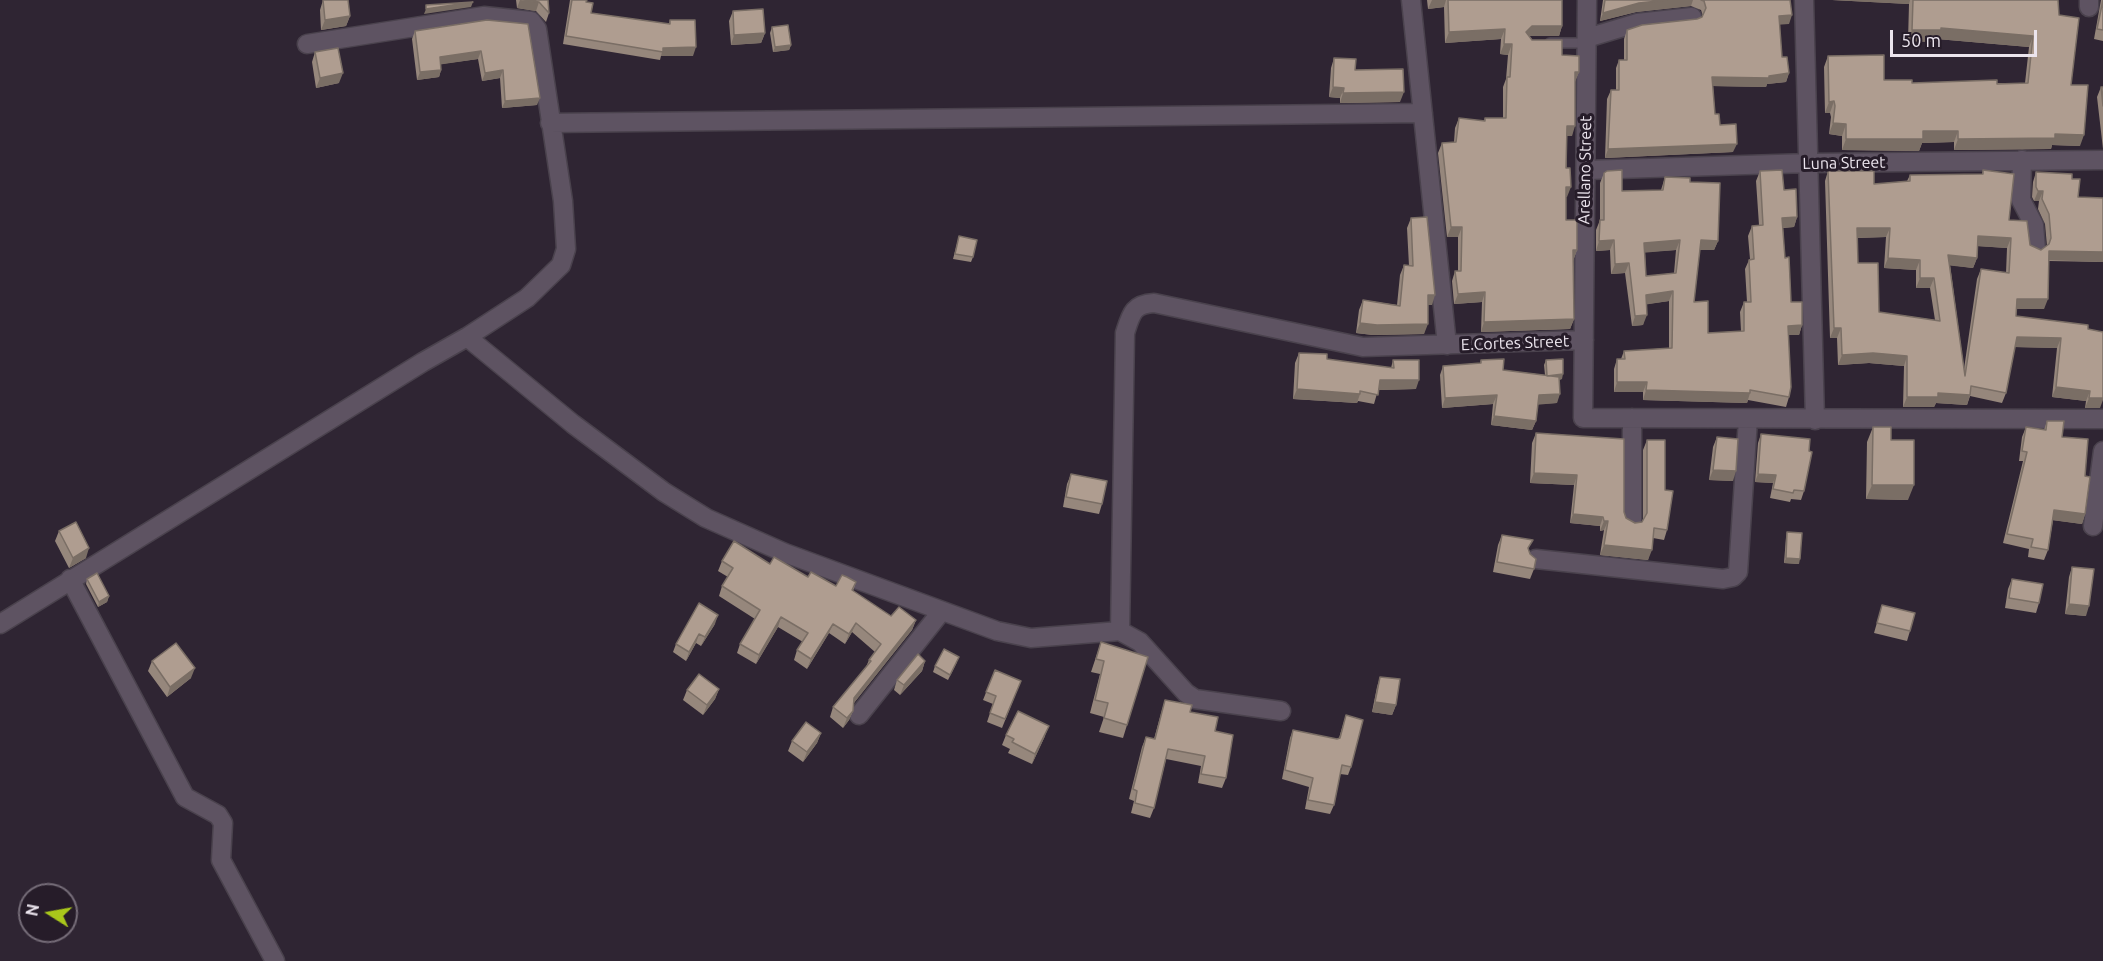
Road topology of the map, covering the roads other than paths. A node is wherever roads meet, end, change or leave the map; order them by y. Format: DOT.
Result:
graph roads {
  1 [pos="1412,0"];
  2 [pos="1587,0"];
  3 [pos="1804,0"];
  4 [pos="509,9"];
  5 [pos="1692,17"];
  6 [pos="1587,40"];
  7 [pos="1541,43"];
  8 [pos="307,44"];
  9 [pos="1423,113"];
  10 [pos="550,123"];
  11 [pos="2022,160"];
  12 [pos="2103,160"];
  13 [pos="1809,164"];
  14 [pos="1586,170"];
  15 [pos="2036,249"];
  16 [pos="467,337"];
  17 [pos="1584,340"];
  18 [pos="1447,345"];
  19 [pos="1632,418"];
  20 [pos="1748,419"];
  21 [pos="2103,419"];
  22 [pos="1815,420"];
  23 [pos="2103,451"];
  24 [pos="1632,522"];
  25 [pos="2093,526"];
  26 [pos="1536,559"];
  27 [pos="70,579"];
  28 [pos="941,612"];
  29 [pos="0,624"];
  30 [pos="1120,631"];
  31 [pos="1281,711"];
  32 [pos="859,715"];
  33 [pos="274,961"];
  1 -- 9 [label="street"];
  2 -- 6 [label="street, Arellano Street"];
  3 -- 13 [label="street"];
  4 -- 8 [label="street"];
  4 -- 10 [label="street"];
  5 -- 6 [label="street"];
  6 -- 7 [label="lane"];
  6 -- 14 [label="street, Arellano Street"];
  9 -- 10 [label="street"];
  9 -- 18 [label="street"];
  10 -- 16 [label="street"];
  11 -- 12 [label="street, Luna Street"];
  11 -- 13 [label="street, Luna Street"];
  11 -- 15 [label="street"];
  13 -- 14 [label="street, Luna Street"];
  13 -- 22 [label="street"];
  14 -- 17 [label="street, Arellano Street"];
  16 -- 27 [label="street"];
  16 -- 28 [label="street"];
  17 -- 18 [label="street, E.Cortes Street"];
  17 -- 19 [label="street, Arellano Street"];
  18 -- 30 [label="street, E.Cortes Street"];
  19 -- 20 [label="street"];
  19 -- 24 [label="street"];
  20 -- 22 [label="street"];
  20 -- 26 [label="street"];
  21 -- 22 [label="street"];
  23 -- 25 [label="street"];
  27 -- 29 [label="street"];
  27 -- 33 [label="street"];
  28 -- 30 [label="street"];
  28 -- 32 [label="street"];
  30 -- 31 [label="street"];
}
